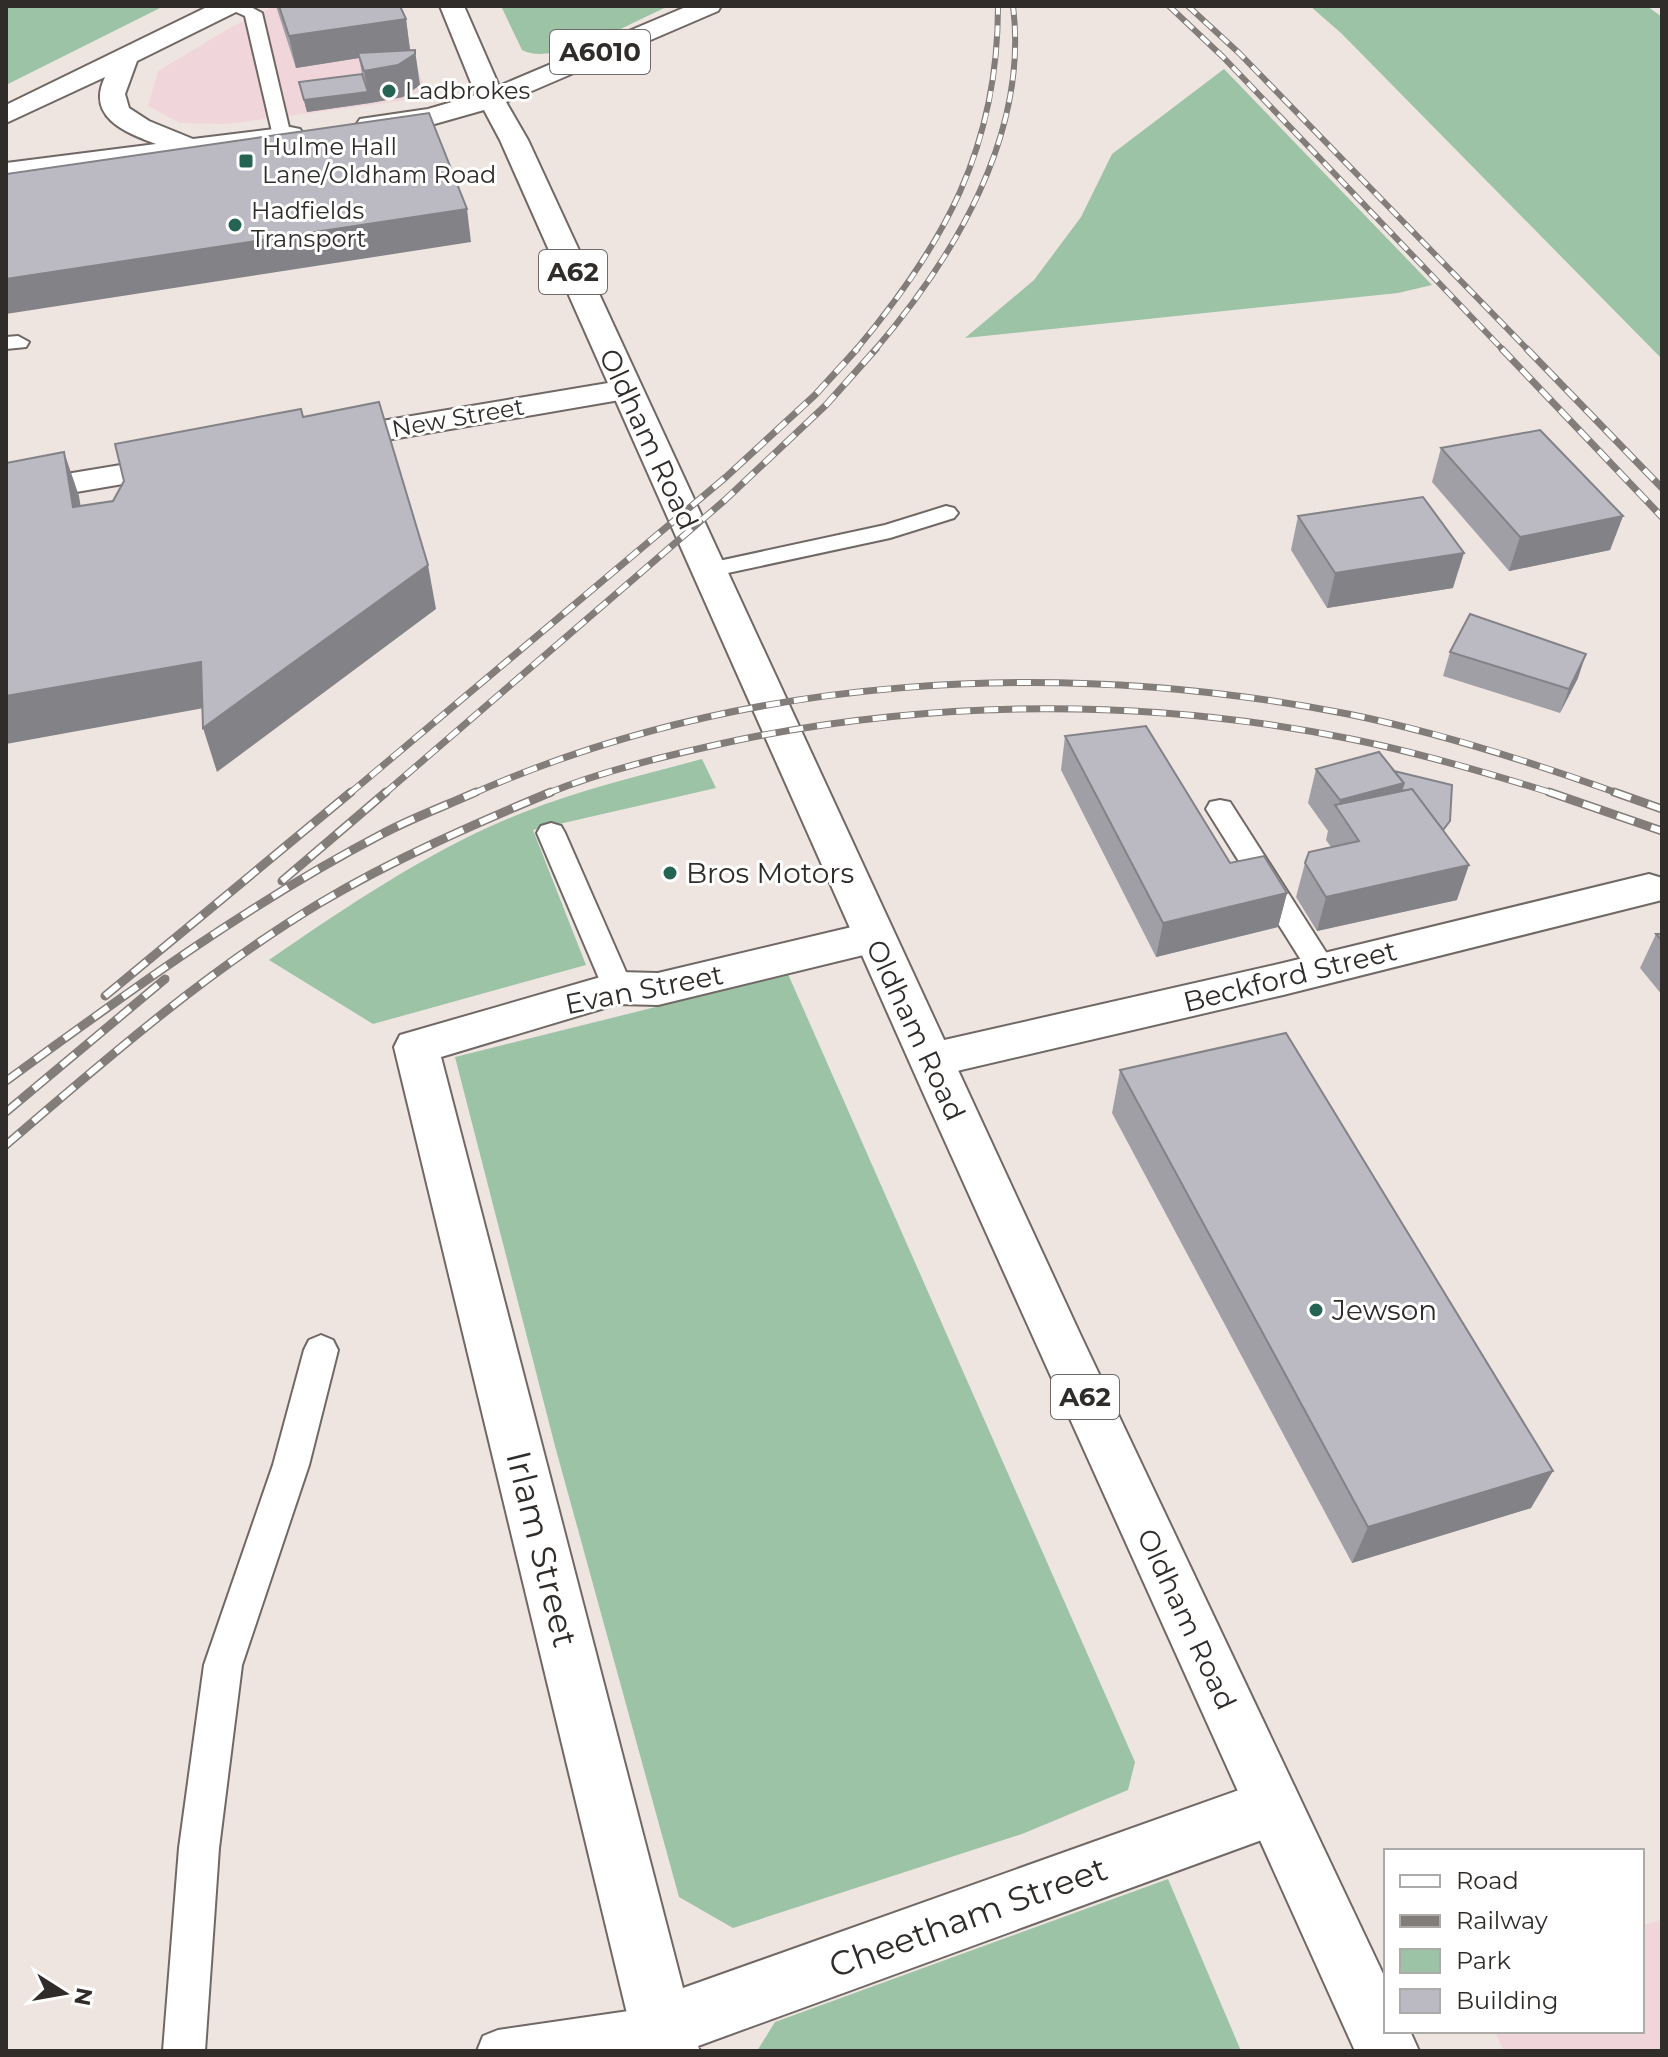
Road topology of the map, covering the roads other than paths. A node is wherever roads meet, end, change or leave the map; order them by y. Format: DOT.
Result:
graph roads {
  1 [pos="230,6"];
  2 [pos="452,6"];
  3 [pos="709,6"];
  4 [pos="125,58"];
  5 [pos="491,99"];
  6 [pos="6,115"];
  7 [pos="282,136"];
  8 [pos="188,146"];
  9 [pos="6,171"];
  10 [pos="626,390"];
  11 [pos="290,446"];
  12 [pos="211,460"];
  13 [pos="6,494"];
  14 [pos="946,513"];
  15 [pos="709,570"];
  16 [pos="1220,809"];
  17 [pos="551,833"];
  18 [pos="1649,889"];
  19 [pos="873,938"];
  20 [pos="1321,968"];
  21 [pos="618,988"];
  22 [pos="416,1047"];
  23 [pos="931,1060"];
  24 [pos="321,1350"];
  25 [pos="1273,1807"];
  26 [pos="666,2039"];
  27 [pos="184,2051"];
  28 [pos="498,2051"];
  29 [pos="1387,2051"];
  1 -- 4 [label="main road"];
  1 -- 7 [label="lane"];
  2 -- 5 [label="main road, Oldham Road / A62"];
  3 -- 5 [label="main road, A6010"];
  4 -- 6 [label="main road"];
  4 -- 8 [label="main road, A6010"];
  5 -- 7 [label="main road, A6010"];
  5 -- 10 [label="main road, Oldham Road / A62"];
  7 -- 8 [label="main road, A6010"];
  8 -- 9 [label="main road, A6010"];
  10 -- 11 [label="main road, New Street"];
  10 -- 15 [label="main road, Oldham Road / A62"];
  12 -- 13 [label="main road"];
  14 -- 15 [label="lane"];
  15 -- 19 [label="main road, Oldham Road / A62"];
  16 -- 20 [label="lane"];
  17 -- 21 [label="lane"];
  18 -- 20 [label="main road, Beckford Street"];
  19 -- 21 [label="main road, Evan Street"];
  19 -- 23 [label="main road, Oldham Road / A62"];
  20 -- 23 [label="main road, Beckford Street"];
  21 -- 22 [label="main road, Evan Street"];
  22 -- 26 [label="main road, Irlam Street"];
  23 -- 25 [label="main road, Oldham Road / A62"];
  24 -- 27 [label="lane"];
  25 -- 26 [label="main road, Cheetham Street"];
  25 -- 29 [label="main road, Oldham Road / A62"];
  26 -- 28 [label="lane"];
}
